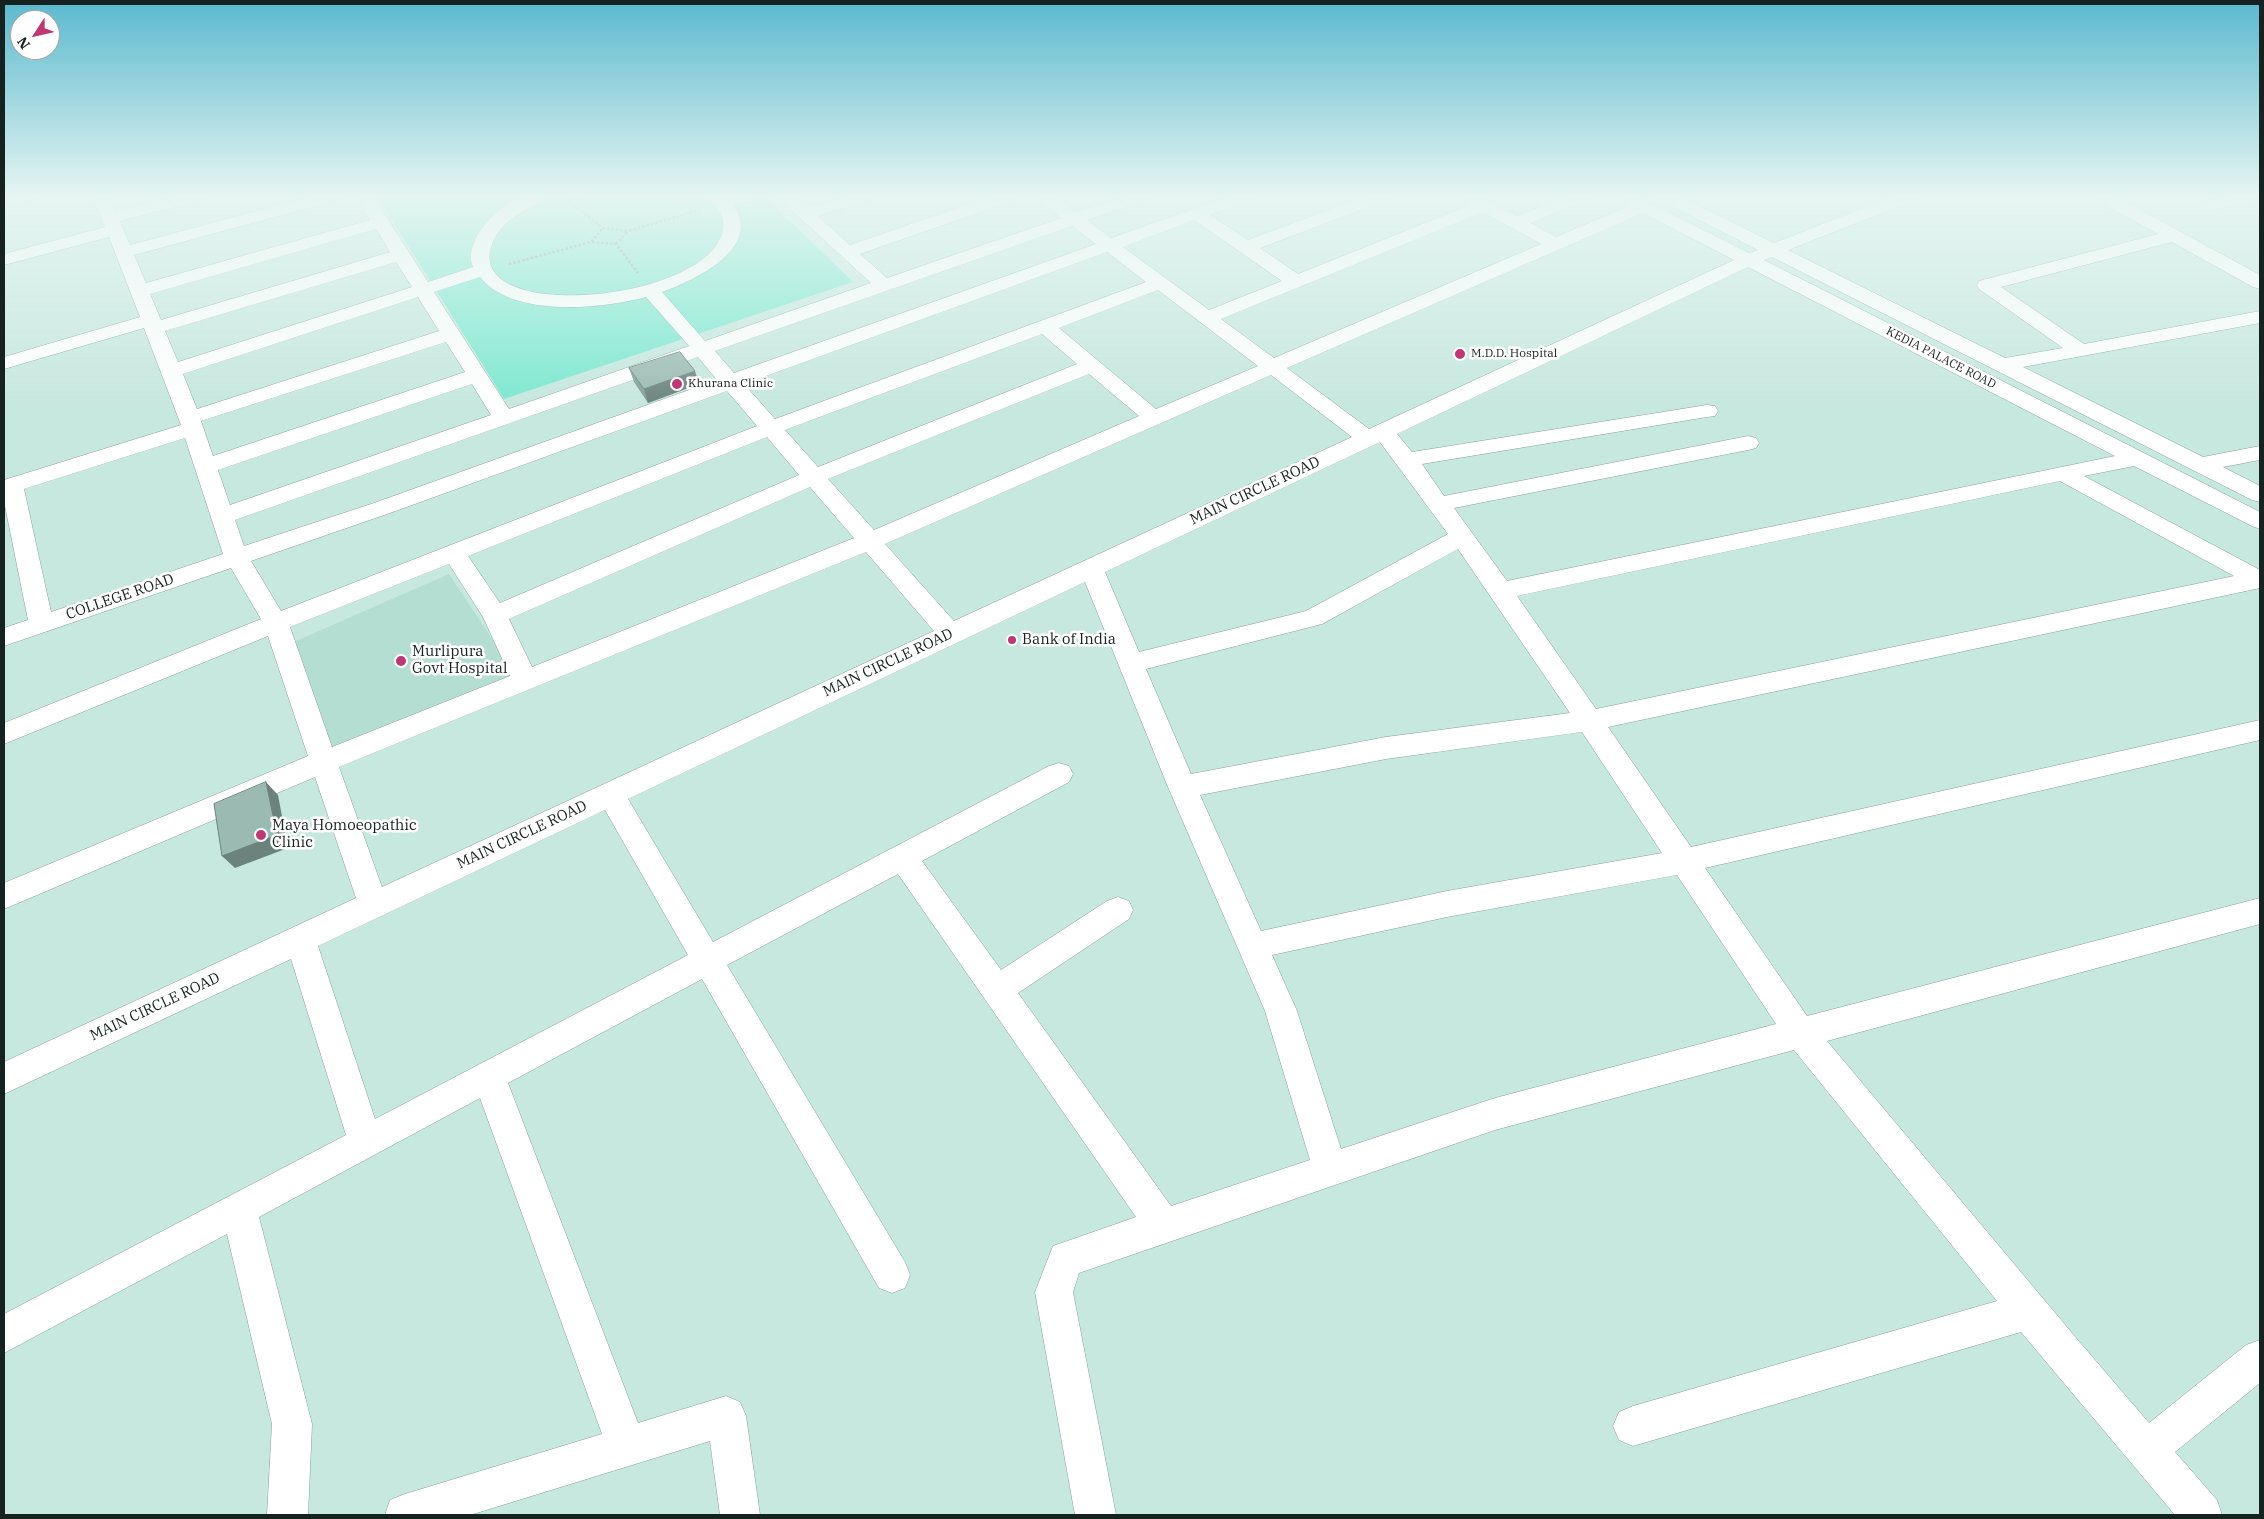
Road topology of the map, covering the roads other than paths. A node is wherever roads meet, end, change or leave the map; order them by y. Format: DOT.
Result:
graph roads {
  1 [pos="130,267"];
  2 [pos="223,267"];
  3 [pos="358,267"];
  4 [pos="409,267"];
  5 [pos="483,267"];
  6 [pos="703,267"];
  7 [pos="864,267"];
  8 [pos="936,267"];
  9 [pos="1052,267"];
  10 [pos="1138,267"];
  11 [pos="1275,267"];
  12 [pos="1334,267"];
  13 [pos="1502,267"];
  14 [pos="1733,267"];
  15 [pos="1762,267"];
  16 [pos="1807,267"];
  17 [pos="2055,267"];
  18 [pos="2230,267"];
  19 [pos="484,270"];
  20 [pos="1297,282"];
  21 [pos="1160,283"];
  22 [pos="2260,283"];
  23 [pos="884,285"];
  24 [pos="424,290"];
  25 [pos="651,290"];
  26 [pos="139,291"];
  27 [pos="2260,317"];
  28 [pos="1207,318"];
  29 [pos="152,324"];
  30 [pos="1045,326"];
  31 [pos="451,334"];
  32 [pos="702,349"];
  33 [pos="2080,351"];
  34 [pos="4,363"];
  35 [pos="1092,365"];
  36 [pos="2002,365"];
  37 [pos="1272,367"];
  38 [pos="172,371"];
  39 [pos="477,375"];
  40 [pos="732,383"];
  41 [pos="1707,411"];
  42 [pos="504,418"];
  43 [pos="1154,418"];
  44 [pos="190,423"];
  45 [pos="771,428"];
  46 [pos="1376,435"];
  47 [pos="1748,443"];
  48 [pos="2260,452"];
  49 [pos="2138,458"];
  50 [pos="1407,460"];
  51 [pos="2200,465"];
  52 [pos="206,466"];
  53 [pos="2063,474"];
  54 [pos="814,477"];
  55 [pos="8,487"];
  56 [pos="2260,495"];
  57 [pos="1439,504"];
  58 [pos="222,516"];
  59 [pos="2260,521"];
  60 [pos="1462,537"];
  61 [pos="870,541"];
  62 [pos="454,553"];
  63 [pos="236,557"];
  64 [pos="1091,568"];
  65 [pos="2260,579"];
  66 [pos="1501,591"];
  67 [pos="495,615"];
  68 [pos="276,623"];
  69 [pos="41,624"];
  70 [pos="951,634"];
  71 [pos="4,637"];
  72 [pos="1132,663"];
  73 [pos="525,679"];
  74 [pos="1589,720"];
  75 [pos="2260,730"];
  76 [pos="4,734"];
  77 [pos="325,761"];
  78 [pos="1060,774"];
  79 [pos="1182,787"];
  80 [pos="610,794"];
  81 [pos="903,857"];
  82 [pos="1684,862"];
  83 [pos="4,896"];
  84 [pos="373,905"];
  85 [pos="1118,910"];
  86 [pos="2260,911"];
  87 [pos="300,939"];
  88 [pos="1252,946"];
  89 [pos="707,961"];
  90 [pos="997,990"];
  91 [pos="1800,1033"];
  92 [pos="489,1077"];
  93 [pos="4,1078"];
  94 [pos="365,1142"];
  95 [pos="1330,1169"];
  96 [pos="239,1209"];
  97 [pos="1163,1225"];
  98 [pos="892,1275"];
  99 [pos="2028,1311"];
  100 [pos="4,1334"];
  101 [pos="2260,1359"];
  102 [pos="1633,1426"];
  103 [pos="627,1447"];
  104 [pos="2146,1450"];
  105 [pos="288,1515"];
  106 [pos="406,1515"];
  107 [pos="740,1515"];
  108 [pos="1095,1515"];
  109 [pos="2202,1515"];
  1 -- 26 [label="street"];
  2 -- 26 [label="street"];
  3 -- 29 [label="street"];
  4 -- 24 [label="street"];
  5 -- 19 [label="street"];
  6 -- 25 [label="street"];
  7 -- 23 [label="street"];
  8 -- 23 [label="street"];
  9 -- 40 [label="street, COLLEGE ROAD"];
  10 -- 21 [label="street"];
  11 -- 20 [label="street"];
  12 -- 20 [label="street"];
  13 -- 37 [label="street"];
  14 -- 46 [label="street, MAIN CIRCLE ROAD"];
  15 -- 49 [label="street, KEDIA PALACE ROAD"];
  16 -- 36 [label="street, KEDIA PALACE ROAD"];
  17 -- 33 [label="street"];
  18 -- 22 [label="street"];
  19 -- 24 [label="street"];
  19 -- 25 [label="street"];
  20 -- 28 [label="street"];
  21 -- 28 [label="street"];
  21 -- 30 [label="street"];
  23 -- 32 [label="street"];
  24 -- 31 [label="street"];
  24 -- 38 [label="street"];
  25 -- 32 [label="street"];
  26 -- 29 [label="street"];
  27 -- 33 [label="street"];
  28 -- 37 [label="street"];
  29 -- 34 [label="street"];
  29 -- 38 [label="street"];
  30 -- 35 [label="street"];
  30 -- 45 [label="street"];
  31 -- 39 [label="street"];
  31 -- 44 [label="street"];
  32 -- 40 [label="street"];
  32 -- 42 [label="street"];
  33 -- 36 [label="street"];
  35 -- 43 [label="street"];
  35 -- 54 [label="street"];
  36 -- 51 [label="street, KEDIA PALACE ROAD"];
  37 -- 43 [label="street"];
  37 -- 46 [label="street"];
  38 -- 44 [label="street"];
  39 -- 42 [label="street"];
  39 -- 52 [label="street"];
  40 -- 45 [label="street"];
  40 -- 63 [label="street, COLLEGE ROAD"];
  41 -- 50 [label="street"];
  42 -- 58 [label="street"];
  43 -- 61 [label="street"];
  44 -- 52 [label="street"];
  44 -- 55 [label="street"];
  45 -- 54 [label="street"];
  45 -- 62 [label="street"];
  46 -- 50 [label="street"];
  46 -- 64 [label="street, MAIN CIRCLE ROAD"];
  47 -- 57 [label="street"];
  48 -- 51 [label="street"];
  49 -- 53 [label="street"];
  49 -- 59 [label="street, KEDIA PALACE ROAD"];
  50 -- 57 [label="street"];
  51 -- 56 [label="street, KEDIA PALACE ROAD"];
  52 -- 58 [label="street"];
  53 -- 65 [label="street"];
  53 -- 66 [label="street"];
  54 -- 61 [label="street"];
  54 -- 67 [label="street"];
  55 -- 69 [label="street"];
  57 -- 60 [label="street"];
  58 -- 63 [label="street"];
  60 -- 66 [label="street"];
  60 -- 72 [label="street"];
  61 -- 70 [label="street"];
  61 -- 73 [label="street"];
  62 -- 67 [label="street"];
  62 -- 68 [label="street"];
  63 -- 68 [label="street"];
  63 -- 69 [label="street, COLLEGE ROAD"];
  64 -- 70 [label="street, MAIN CIRCLE ROAD"];
  64 -- 72 [label="street"];
  65 -- 74 [label="street"];
  66 -- 74 [label="street"];
  67 -- 73 [label="street"];
  68 -- 76 [label="street"];
  68 -- 77 [label="street"];
  69 -- 71 [label="street, COLLEGE ROAD"];
  70 -- 80 [label="street, MAIN CIRCLE ROAD"];
  72 -- 79 [label="street"];
  73 -- 77 [label="street"];
  74 -- 79 [label="street"];
  74 -- 82 [label="street"];
  75 -- 82 [label="street"];
  77 -- 83 [label="street"];
  77 -- 84 [label="street"];
  78 -- 81 [label="street"];
  79 -- 88 [label="street"];
  80 -- 84 [label="street, MAIN CIRCLE ROAD"];
  80 -- 89 [label="street"];
  81 -- 89 [label="street"];
  81 -- 90 [label="street"];
  82 -- 88 [label="street"];
  82 -- 91 [label="street"];
  84 -- 87 [label="street, MAIN CIRCLE ROAD"];
  85 -- 90 [label="street"];
  86 -- 91 [label="street"];
  87 -- 93 [label="street, MAIN CIRCLE ROAD"];
  87 -- 94 [label="street"];
  88 -- 95 [label="street"];
  89 -- 92 [label="street"];
  89 -- 98 [label="street"];
  90 -- 97 [label="street"];
  91 -- 95 [label="street"];
  91 -- 99 [label="street"];
  92 -- 94 [label="street"];
  92 -- 103 [label="street"];
  94 -- 96 [label="street"];
  95 -- 97 [label="street"];
  96 -- 100 [label="street"];
  96 -- 105 [label="street"];
  97 -- 108 [label="street"];
  99 -- 102 [label="street"];
  99 -- 104 [label="street"];
  101 -- 104 [label="street"];
  103 -- 106 [label="street"];
  103 -- 107 [label="street"];
  104 -- 109 [label="street"];
}
